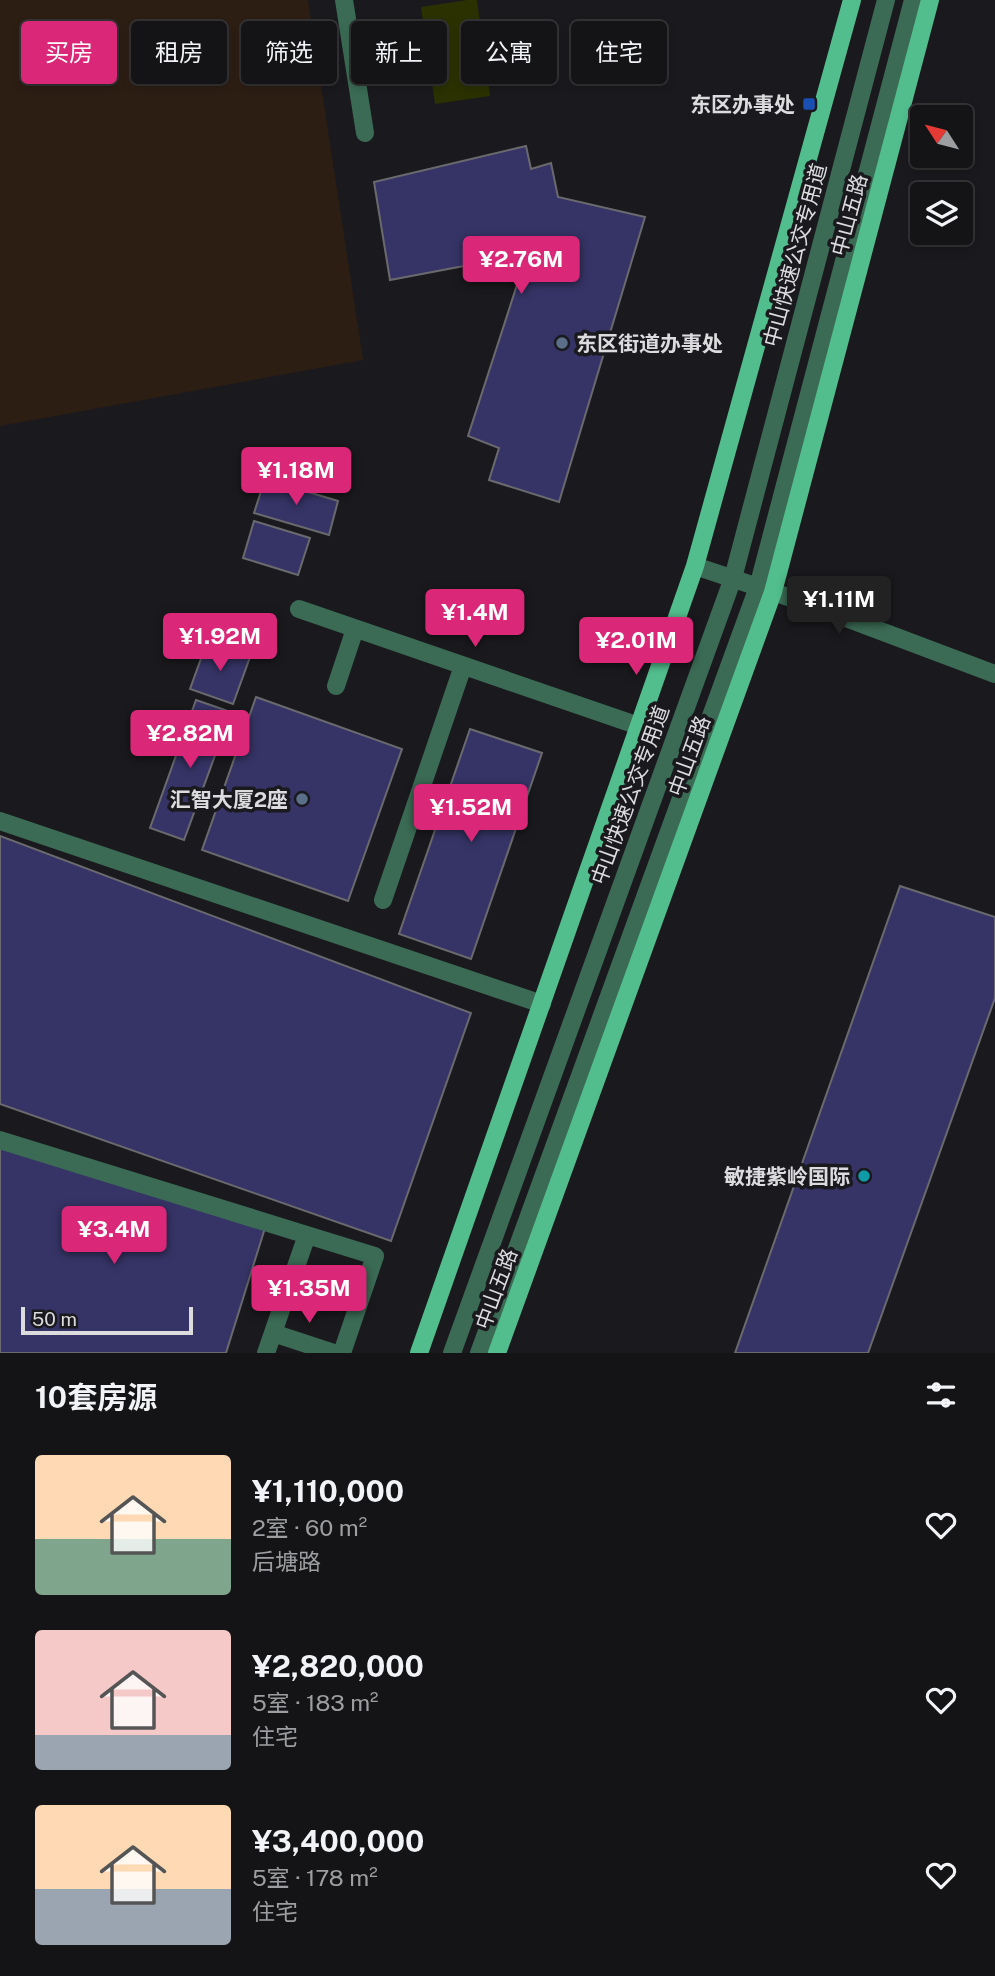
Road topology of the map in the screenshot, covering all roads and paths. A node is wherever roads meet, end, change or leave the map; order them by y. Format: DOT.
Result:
graph roads {
  1 [pos="344,0"];
  2 [pos="852,0"];
  3 [pos="886,0"];
  4 [pos="913,0"];
  5 [pos="930,0"];
  6 [pos="365,133"];
  7 [pos="695,566"];
  8 [pos="733,578"];
  9 [pos="766,589"];
  10 [pos="299,609"];
  11 [pos="355,629"];
  12 [pos="463,666"];
  13 [pos="995,674"];
  14 [pos="336,686"];
  15 [pos="639,726"];
  16 [pos="0,821"];
  17 [pos="383,900"];
  18 [pos="542,1004"];
  19 [pos="0,1140"];
  20 [pos="307,1235"];
  21 [pos="290,1284"];
  22 [pos="358,1304"];
  23 [pos="273,1334"];
  24 [pos="266,1353"];
  25 [pos="334,1353"];
  26 [pos="342,1353"];
  27 [pos="419,1353"];
  28 [pos="452,1353"];
  29 [pos="480,1353"];
  30 [pos="497,1353"];
  1 -- 6 [label="street"];
  2 -- 7 [label="main road"];
  3 -- 8 [label="street, 中山快速公交专用道"];
  4 -- 9 [label="street"];
  5 -- 9 [label="main road, 中山五路"];
  7 -- 8 [label="street"];
  7 -- 15 [label="main road"];
  8 -- 9 [label="street"];
  8 -- 28 [label="street, 中山快速公交专用道"];
  9 -- 13 [label="street"];
  9 -- 29 [label="street"];
  9 -- 30 [label="main road, 中山五路"];
  10 -- 11 [label="street"];
  11 -- 12 [label="street"];
  11 -- 14 [label="street"];
  12 -- 15 [label="street"];
  12 -- 17 [label="street"];
  15 -- 18 [label="main road"];
  16 -- 18 [label="street"];
  18 -- 27 [label="main road"];
  19 -- 20 [label="street"];
  20 -- 21 [label="street"];
  20 -- 22 [label="street"];
  21 -- 22 [label="street"];
  21 -- 23 [label="street"];
  22 -- 26 [label="street"];
  23 -- 24 [label="street"];
  23 -- 25 [label="street"];
}
